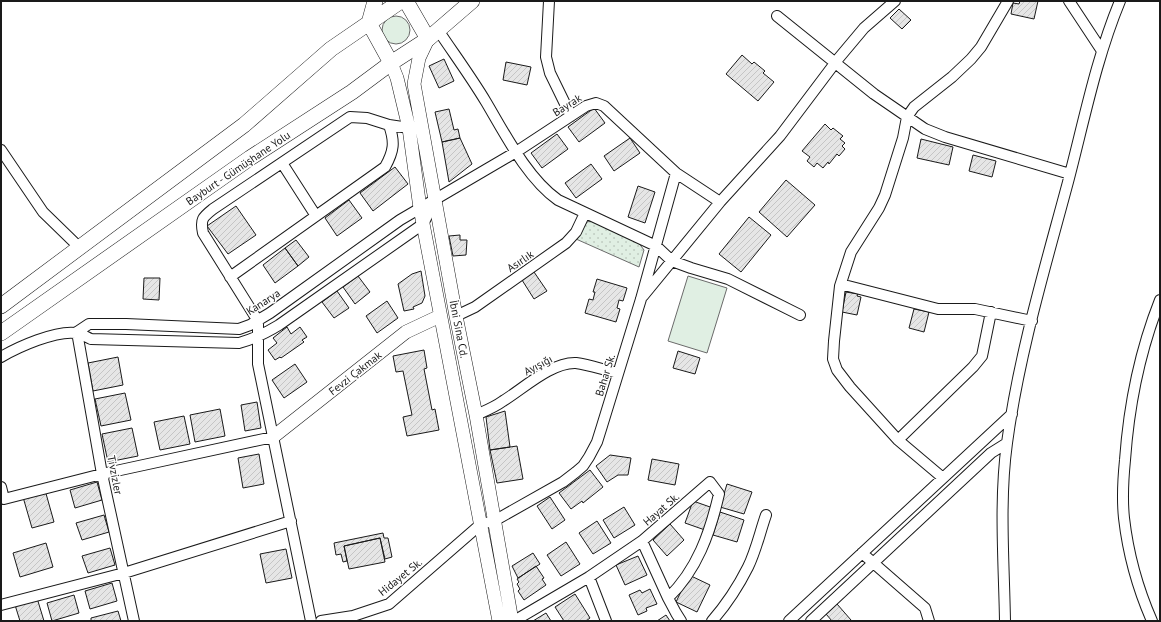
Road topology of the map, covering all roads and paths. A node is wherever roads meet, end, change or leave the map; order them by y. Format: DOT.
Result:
graph roads {
  1 [pos="375,1"];
  2 [pos="400,1"];
  3 [pos="406,1"];
  4 [pos="472,1"];
  5 [pos="549,1"];
  6 [pos="895,1"];
  7 [pos="1008,1"];
  8 [pos="1069,1"];
  9 [pos="1120,1"];
  10 [pos="777,16"];
  11 [pos="369,23"];
  12 [pos="433,35"];
  13 [pos="1102,50"];
  14 [pos="391,63"];
  15 [pos="835,63"];
  16 [pos="571,116"];
  17 [pos="907,116"];
  18 [pos="389,125"];
  19 [pos="409,128"];
  20 [pos="1,150"];
  21 [pos="516,152"];
  22 [pos="282,163"];
  23 [pos="676,173"];
  24 [pos="1070,174"];
  25 [pos="435,200"];
  26 [pos="720,202"];
  27 [pos="420,208"];
  28 [pos="585,213"];
  29 [pos="316,216"];
  30 [pos="423,224"];
  31 [pos="656,246"];
  32 [pos="80,248"];
  33 [pos="672,261"];
  34 [pos="230,276"];
  35 [pos="840,286"];
  36 [pos="641,299"];
  37 [pos="1160,300"];
  38 [pos="1,306"];
  39 [pos="991,312"];
  40 [pos="800,315"];
  41 [pos="440,316"];
  42 [pos="456,316"];
  43 [pos="258,321"];
  44 [pos="1032,321"];
  45 [pos="76,332"];
  46 [pos="1,333"];
  47 [pos="259,336"];
  48 [pos="1,357"];
  49 [pos="618,373"];
  50 [pos="1012,414"];
  51 [pos="476,415"];
  52 [pos="273,437"];
  53 [pos="898,440"];
  54 [pos="1007,443"];
  55 [pos="102,474"];
  56 [pos="943,478"];
  57 [pos="1,487"];
  58 [pos="766,515"];
  59 [pos="291,521"];
  60 [pos="494,521"];
  61 [pos="480,524"];
  62 [pos="642,541"];
  63 [pos="862,553"];
  64 [pos="874,563"];
  65 [pos="124,573"];
  66 [pos="590,577"];
  67 [pos="668,598"];
  68 [pos="1,605"];
  69 [pos="134,621"];
  70 [pos="311,621"];
  71 [pos="321,621"];
  72 [pos="499,621"];
  73 [pos="513,621"];
  74 [pos="606,621"];
  75 [pos="681,621"];
  76 [pos="712,621"];
  77 [pos="789,621"];
  78 [pos="811,621"];
  79 [pos="929,621"];
  80 [pos="1005,621"];
  81 [pos="1152,621"];
  1 -- 11 [label="highway"];
  2 -- 11 [label="highway"];
  3 -- 12 [label="highway"];
  4 -- 12 [label="highway, Bayburt - Gümüşhane Yolu"];
  5 -- 16 [label="street"];
  6 -- 15 [label="street"];
  7 -- 17 [label="street"];
  8 -- 13 [label="street"];
  9 -- 13 [label="street"];
  10 -- 15 [label="street"];
  11 -- 14 [label="highway"];
  11 -- 32 [label="highway"];
  12 -- 14 [label="highway, Bayburt - Gümüşhane Yolu"];
  12 -- 21 [label="street"];
  12 -- 25 [label="main road, İbni Sina Cd."];
  13 -- 24 [label="street"];
  14 -- 19 [label="main road, İbni Sina Cd."];
  14 -- 46 [label="highway, Bayburt - Gümüşhane Yolu"];
  15 -- 17 [label="street"];
  15 -- 26 [label="street"];
  16 -- 21 [label="street, Bayrak"];
  16 -- 23 [label="street, Bayrak"];
  17 -- 24 [label="street"];
  17 -- 35 [label="street"];
  18 -- 19 [label="street"];
  18 -- 22 [label="street"];
  18 -- 29 [label="street"];
  19 -- 27 [label="main road, İbni Sina Cd."];
  20 -- 32 [label="street"];
  21 -- 25 [label="street, Bayrak"];
  21 -- 28 [label="street"];
  22 -- 29 [label="street"];
  22 -- 34 [label="street"];
  23 -- 26 [label="street, Bayrak"];
  23 -- 31 [label="street, Bahar Sk."];
  24 -- 44 [label="street"];
  25 -- 27 [label="street, Kanarya"];
  25 -- 30 [label="street"];
  25 -- 42 [label="main road, İbni Sina Cd."];
  26 -- 33 [label="street"];
  27 -- 30 [label="main road, İbni Sina Cd."];
  27 -- 43 [label="street, Kanarya"];
  28 -- 31 [label="street"];
  28 -- 42 [label="street, Asırlık"];
  29 -- 34 [label="street"];
  30 -- 41 [label="main road, İbni Sina Cd."];
  30 -- 47 [label="street"];
  31 -- 33 [label="street"];
  31 -- 36 [label="street, Bahar Sk."];
  32 -- 38 [label="highway"];
  33 -- 36 [label="street"];
  33 -- 40 [label="street"];
  34 -- 43 [label="street"];
  35 -- 39 [label="street"];
  35 -- 53 [label="street"];
  36 -- 49 [label="street, Bahar Sk."];
  37 -- 81 [label="street"];
  39 -- 44 [label="street"];
  39 -- 53 [label="street"];
  41 -- 52 [label="main road, Fevzi Çakmak"];
  41 -- 61 [label="main road, İbni Sina Cd."];
  42 -- 51 [label="main road, İbni Sina Cd."];
  43 -- 45 [label="street, Kanarya"];
  43 -- 47 [label="street"];
  44 -- 50 [label="street"];
  45 -- 47 [label="street"];
  45 -- 48 [label="street"];
  45 -- 55 [label="street, Tivzizler"];
  47 -- 52 [label="street"];
  49 -- 51 [label="street, Ayışığı"];
  49 -- 60 [label="street, Bahar Sk."];
  50 -- 54 [label="street"];
  50 -- 56 [label="street"];
  51 -- 60 [label="main road, İbni Sina Cd."];
  52 -- 55 [label="street"];
  52 -- 59 [label="street"];
  53 -- 56 [label="street"];
  54 -- 64 [label="street"];
  54 -- 80 [label="street"];
  55 -- 57 [label="street"];
  55 -- 65 [label="street, Tivzizler"];
  56 -- 63 [label="street"];
  58 -- 76 [label="street"];
  59 -- 65 [label="street"];
  59 -- 70 [label="street"];
  60 -- 61 [label="street, Bahar Sk."];
  60 -- 73 [label="main road, İbni Sina Cd."];
  61 -- 71 [label="street, Hidayet Sk."];
  61 -- 72 [label="main road, İbni Sina Cd."];
  62 -- 66 [label="street, Hayat Sk."];
  62 -- 67 [label="street"];
  62 -- 67 [label="street, Hayat Sk."];
  63 -- 64 [label="street"];
  63 -- 77 [label="street"];
  64 -- 78 [label="street"];
  64 -- 79 [label="street"];
  65 -- 68 [label="street"];
  65 -- 69 [label="street, Tivzizler"];
  66 -- 73 [label="street, Hayat Sk."];
  66 -- 74 [label="street"];
  67 -- 75 [label="street"];
}
